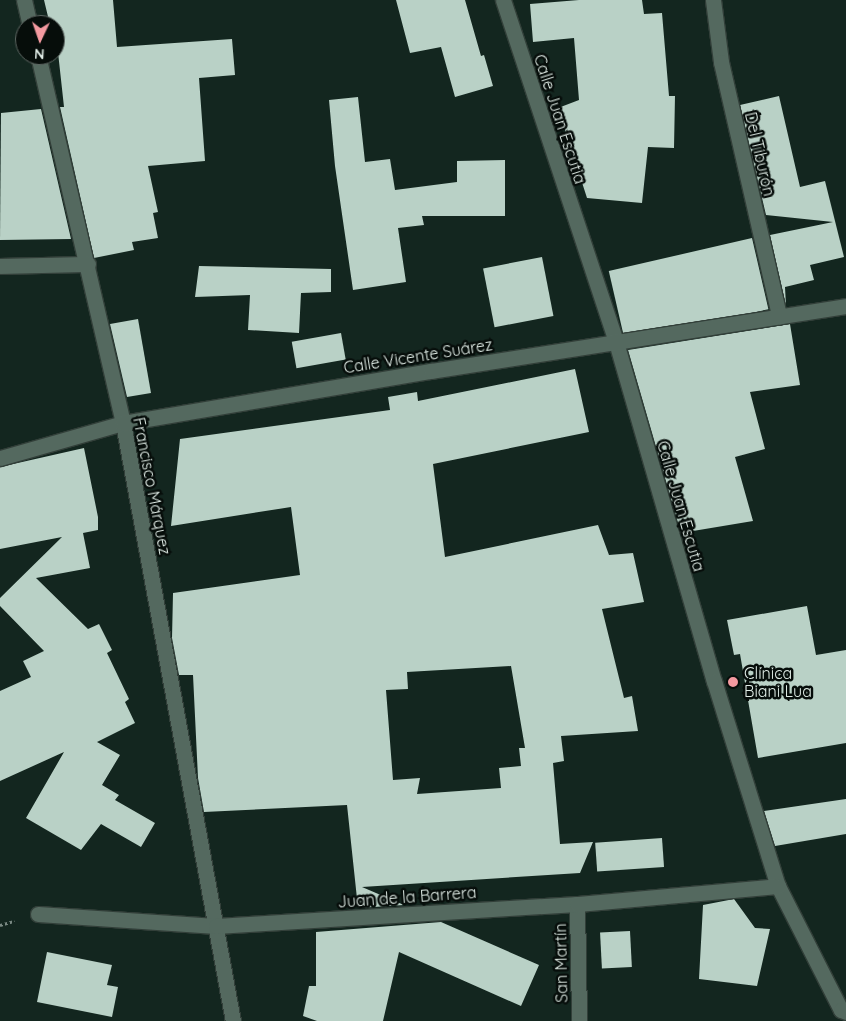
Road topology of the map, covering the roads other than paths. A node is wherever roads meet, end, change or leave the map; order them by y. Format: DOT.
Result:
graph roads {
  1 [pos="24,0"];
  2 [pos="502,0"];
  3 [pos="713,0"];
  4 [pos="28,15"];
  5 [pos="40,65"];
  6 [pos="88,264"];
  7 [pos="0,266"];
  8 [pos="846,306"];
  9 [pos="778,316"];
  10 [pos="616,342"];
  11 [pos="123,424"];
  12 [pos="0,458"];
  13 [pos="778,886"];
  14 [pos="577,904"];
  15 [pos="38,914"];
  16 [pos="216,926"];
  17 [pos="846,1012"];
  18 [pos="233,1021"];
  19 [pos="579,1021"];
  1 -- 4 [label="street"];
  2 -- 10 [label="street, Calle Juan Escutia"];
  3 -- 9 [label="street, Del Tiburón"];
  5 -- 6 [label="street, Francisco Márquez"];
  6 -- 7 [label="street"];
  6 -- 11 [label="street, Francisco Márquez"];
  8 -- 9 [label="street, Calle Vicente Suárez"];
  9 -- 10 [label="street, Calle Vicente Suárez"];
  10 -- 11 [label="street, Calle Vicente Suárez"];
  10 -- 13 [label="street, Calle Juan Escutia"];
  11 -- 12 [label="street, Calle Vicente Suárez"];
  11 -- 16 [label="street, Francisco Márquez"];
  13 -- 14 [label="street, Juan de la Barrera"];
  13 -- 17 [label="street, Calle Juan Escutia"];
  14 -- 16 [label="street, Juan de la Barrera"];
  14 -- 19 [label="street, San Martín"];
  15 -- 16 [label="street, Juan de la Barrera"];
  16 -- 18 [label="street, Francisco Márquez"];
}
